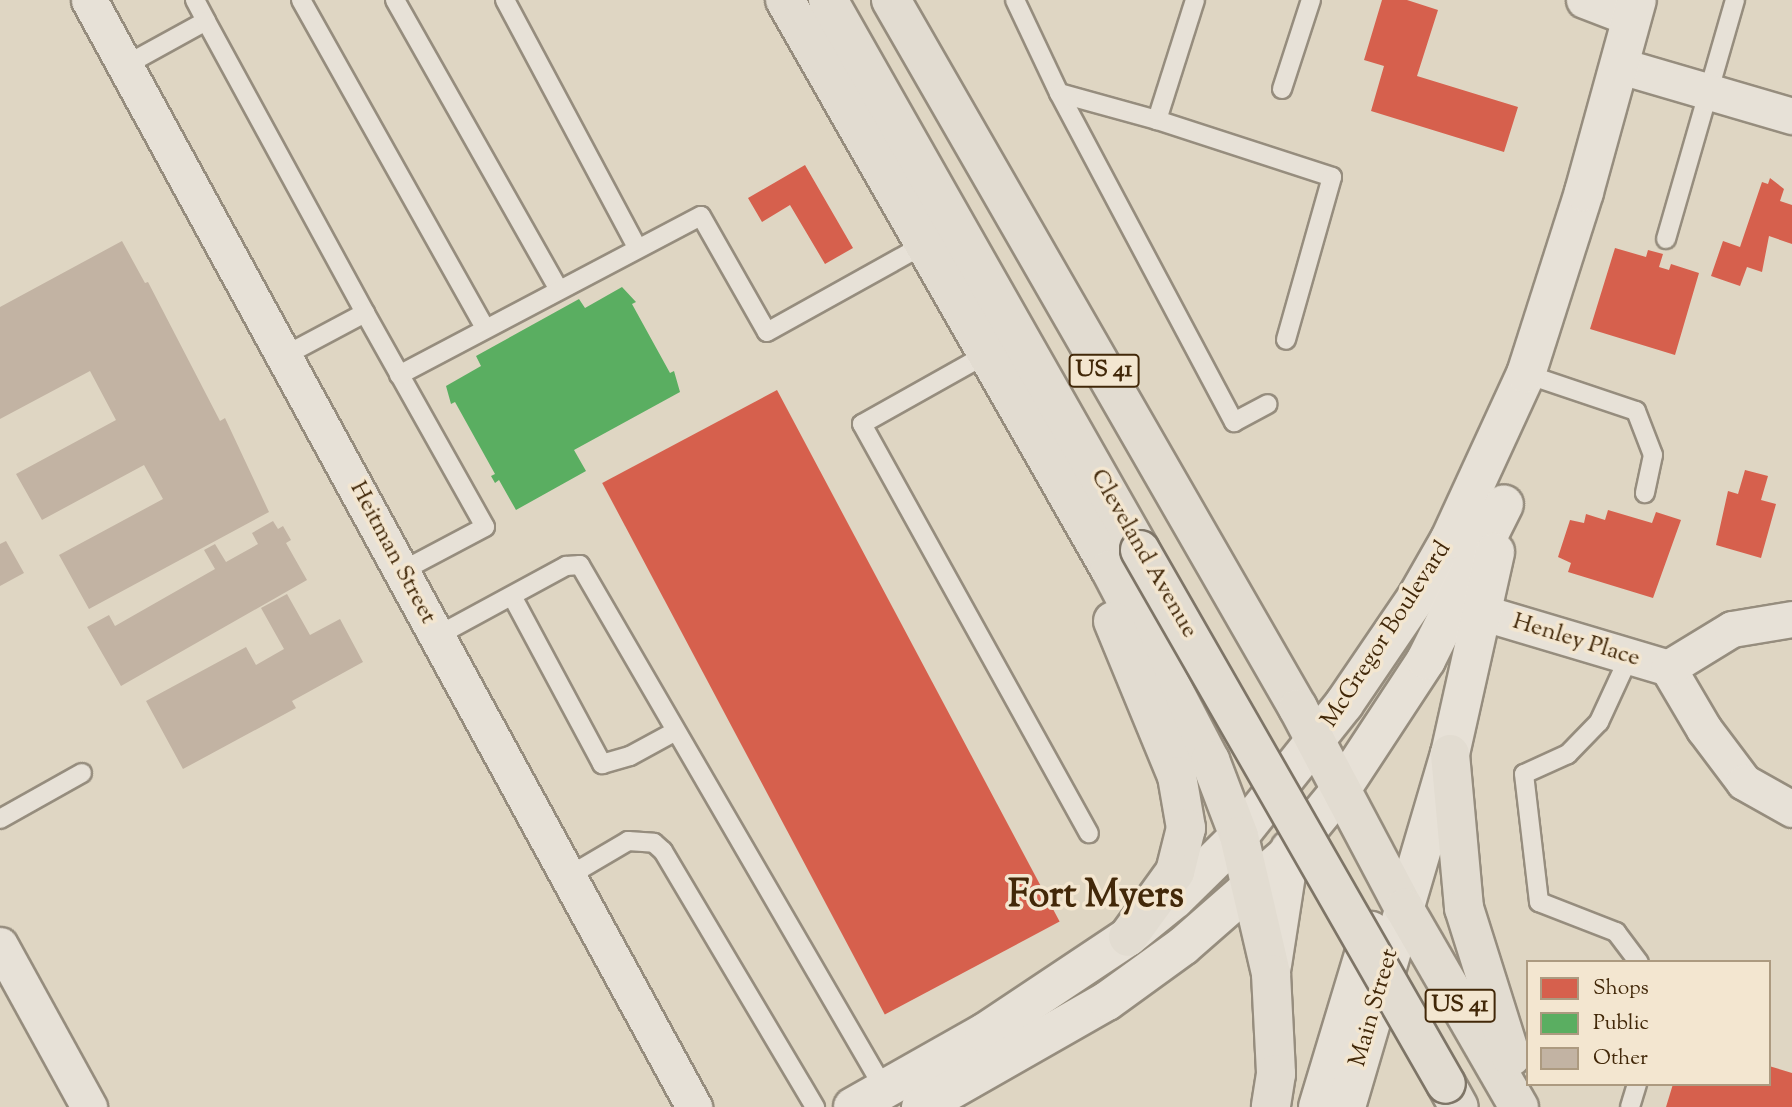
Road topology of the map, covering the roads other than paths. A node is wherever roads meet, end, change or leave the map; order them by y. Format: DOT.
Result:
graph roads {
  1 [pos="89,0"];
  2 [pos="195,0"];
  3 [pos="301,0"];
  4 [pos="395,0"];
  5 [pos="506,0"];
  6 [pos="785,0"];
  7 [pos="828,0"];
  8 [pos="891,0"];
  9 [pos="1015,0"];
  10 [pos="1195,0"];
  11 [pos="1311,0"];
  12 [pos="1584,0"];
  13 [pos="1735,0"];
  14 [pos="1634,9"];
  15 [pos="206,21"];
  16 [pos="126,65"];
  17 [pos="1621,66"];
  18 [pos="1282,89"];
  19 [pos="1708,91"];
  20 [pos="1059,93"];
  21 [pos="1792,116"];
  22 [pos="1157,120"];
  23 [pos="1666,239"];
  24 [pos="923,245"];
  25 [pos="637,247"];
  26 [pos="558,288"];
  27 [pos="365,313"];
  28 [pos="485,328"];
  29 [pos="1286,340"];
  30 [pos="985,355"];
  31 [pos="284,356"];
  32 [pos="1526,374"];
  33 [pos="399,375"];
  34 [pos="1268,404"];
  35 [pos="1016,410"];
  36 [pos="1645,492"];
  37 [pos="1504,504"];
  38 [pos="402,571"];
  39 [pos="512,596"];
  40 [pos="1484,613"];
  41 [pos="1792,619"];
  42 [pos="437,636"];
  43 [pos="1629,657"];
  44 [pos="1668,668"];
  45 [pos="676,731"];
  46 [pos="1317,741"];
  47 [pos="1450,754"];
  48 [pos="82,774"];
  49 [pos="1342,788"];
  50 [pos="1792,809"];
  51 [pos="0,819"];
  52 [pos="1089,832"];
  53 [pos="1239,836"];
  54 [pos="1288,854"];
  55 [pos="1380,859"];
  56 [pos="567,877"];
  57 [pos="1252,890"];
  58 [pos="1404,908"];
  59 [pos="1128,937"];
  60 [pos="0,945"];
  61 [pos="1637,960"];
  62 [pos="1271,974"];
  63 [pos="1636,1086"];
  64 [pos="1452,1096"];
  65 [pos="869,1098"];
  66 [pos="1524,1106"];
  67 [pos="89,1107"];
  68 [pos="694,1107"];
  69 [pos="815,1107"];
  70 [pos="921,1107"];
  71 [pos="1271,1107"];
  72 [pos="1318,1107"];
  73 [pos="1346,1107"];
  74 [pos="1630,1107"];
  1 -- 16 [label="street, Heitman Street"];
  2 -- 15 [label="lane"];
  3 -- 28 [label="lane"];
  4 -- 26 [label="lane"];
  5 -- 25 [label="lane"];
  6 -- 24 [label="main road"];
  7 -- 64 [label="main road, Cleveland Avenue / US 41, bridge"];
  8 -- 46 [label="main road, US 41"];
  9 -- 20 [label="lane"];
  10 -- 22 [label="lane"];
  11 -- 18 [label="lane"];
  12 -- 14 [label="street"];
  13 -- 19 [label="lane"];
  14 -- 17 [label="main road, McGregor Boulevard"];
  15 -- 16 [label="lane"];
  15 -- 27 [label="lane"];
  16 -- 31 [label="street, Heitman Street"];
  17 -- 19 [label="street"];
  17 -- 32 [label="main road, McGregor Boulevard"];
  19 -- 21 [label="street"];
  19 -- 23 [label="lane"];
  20 -- 22 [label="lane"];
  20 -- 34 [label="lane"];
  22 -- 29 [label="lane"];
  24 -- 25 [label="lane"];
  24 -- 30 [label="main road"];
  25 -- 26 [label="lane"];
  26 -- 28 [label="lane"];
  27 -- 31 [label="lane"];
  27 -- 33 [label="lane"];
  28 -- 33 [label="lane"];
  30 -- 35 [label="main road"];
  30 -- 52 [label="lane"];
  31 -- 38 [label="street, Heitman Street"];
  32 -- 36 [label="lane"];
  32 -- 37 [label="main road, McGregor Boulevard"];
  32 -- 46 [label="main road, McGregor Boulevard"];
  33 -- 38 [label="lane"];
  35 -- 53 [label="main road"];
  35 -- 59 [label="main road"];
  37 -- 40 [label="main road, McGregor Boulevard"];
  37 -- 49 [label="main road, McGregor Boulevard"];
  38 -- 42 [label="street, Heitman Street"];
  39 -- 42 [label="lane"];
  39 -- 45 [label="lane"];
  39 -- 45 [label="lane"];
  40 -- 43 [label="street, Henley Place"];
  40 -- 47 [label="main road, McGregor Boulevard"];
  41 -- 44 [label="street, Henley Place"];
  42 -- 56 [label="street, Heitman Street"];
  43 -- 44 [label="street, Henley Place"];
  43 -- 61 [label="lane"];
  44 -- 50 [label="street, Henley Place"];
  45 -- 65 [label="lane"];
  46 -- 49 [label="main road, US 41"];
  46 -- 53 [label="main road, McGregor Boulevard"];
  46 -- 54 [label="main road"];
  47 -- 58 [label="main road, McGregor Boulevard"];
  47 -- 66 [label="main road"];
  48 -- 51 [label="lane"];
  49 -- 54 [label="main road, McGregor Boulevard"];
  49 -- 55 [label="main road, US 41"];
  53 -- 57 [label="main road"];
  53 -- 59 [label="main road, McGregor Boulevard"];
  54 -- 57 [label="main road, McGregor Boulevard"];
  54 -- 62 [label="main road"];
  55 -- 58 [label="main road, US 41"];
  55 -- 72 [label="main road"];
  56 -- 68 [label="street, Heitman Street"];
  56 -- 69 [label="lane"];
  57 -- 62 [label="main road"];
  57 -- 70 [label="main road, McGregor Boulevard"];
  58 -- 66 [label="main road, US 41"];
  58 -- 73 [label="main road, Main Street"];
  59 -- 65 [label="main road, McGregor Boulevard"];
  60 -- 67 [label="street"];
  62 -- 71 [label="main road"];
  63 -- 74 [label="lane"];
}
